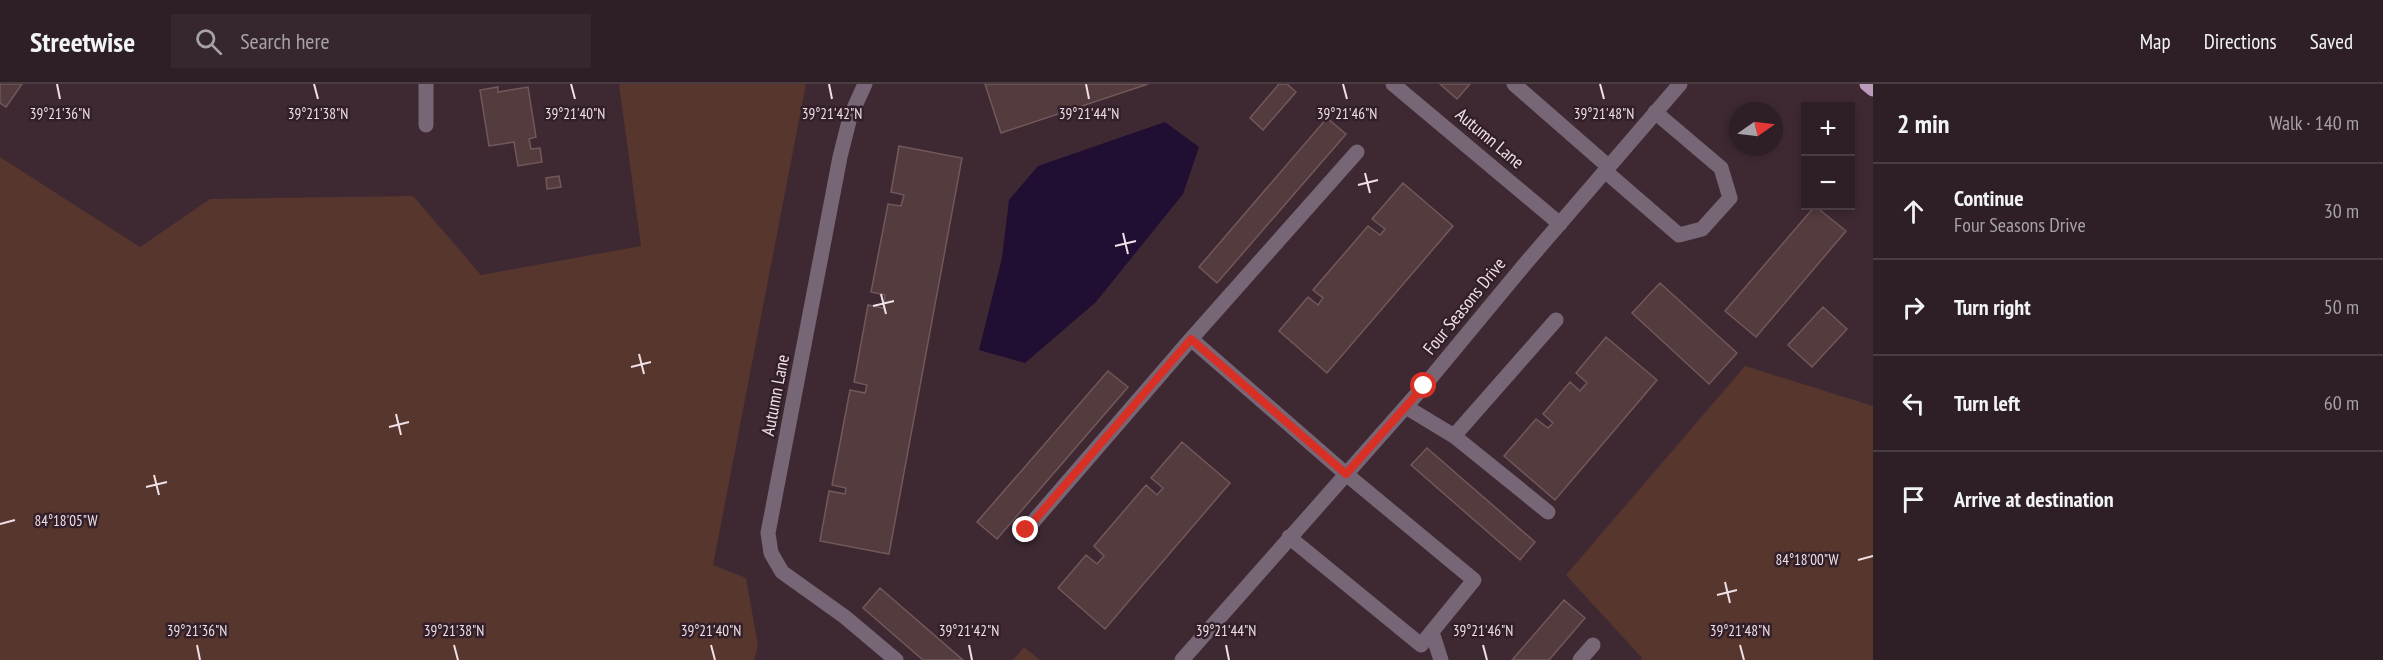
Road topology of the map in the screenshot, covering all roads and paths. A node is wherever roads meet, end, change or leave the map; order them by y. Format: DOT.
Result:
graph roads {
  1 [pos="426,84"];
  2 [pos="865,84"];
  3 [pos="1393,84"];
  4 [pos="1514,84"];
  5 [pos="1680,84"];
  6 [pos="1867,84"];
  7 [pos="1873,89"];
  8 [pos="1655,112"];
  9 [pos="426,125"];
  10 [pos="1358,152"];
  11 [pos="1607,169"];
  12 [pos="1560,224"];
  13 [pos="1556,320"];
  14 [pos="1191,339"];
  15 [pos="1406,407"];
  16 [pos="1454,436"];
  17 [pos="1346,474"];
  18 [pos="1548,512"];
  19 [pos="1026,530"];
  20 [pos="1289,537"];
  21 [pos="1432,632"];
  22 [pos="1593,645"];
  23 [pos="896,660"];
  24 [pos="1182,660"];
  25 [pos="1441,660"];
  26 [pos="1580,660"];
  1 -- 9 [label="street"];
  2 -- 23 [label="street, Autumn Lane"];
  3 -- 12 [label="street, Autumn Lane"];
  4 -- 11 [label="street"];
  5 -- 8 [label="street, Four Seasons Drive"];
  6 -- 7 [label="main road"];
  8 -- 11 [label="street, Four Seasons Drive"];
  8 -- 11 [label="street"];
  10 -- 14 [label="street"];
  11 -- 12 [label="street, Four Seasons Drive"];
  12 -- 15 [label="street, Four Seasons Drive"];
  13 -- 16 [label="street"];
  14 -- 17 [label="street"];
  14 -- 19 [label="street"];
  15 -- 16 [label="street"];
  15 -- 17 [label="street, Four Seasons Drive"];
  16 -- 18 [label="street"];
  17 -- 20 [label="street, Four Seasons Drive"];
  17 -- 21 [label="street"];
  20 -- 21 [label="street"];
  20 -- 24 [label="street, Four Seasons Drive"];
  21 -- 25 [label="street"];
  22 -- 26 [label="street"];
}
